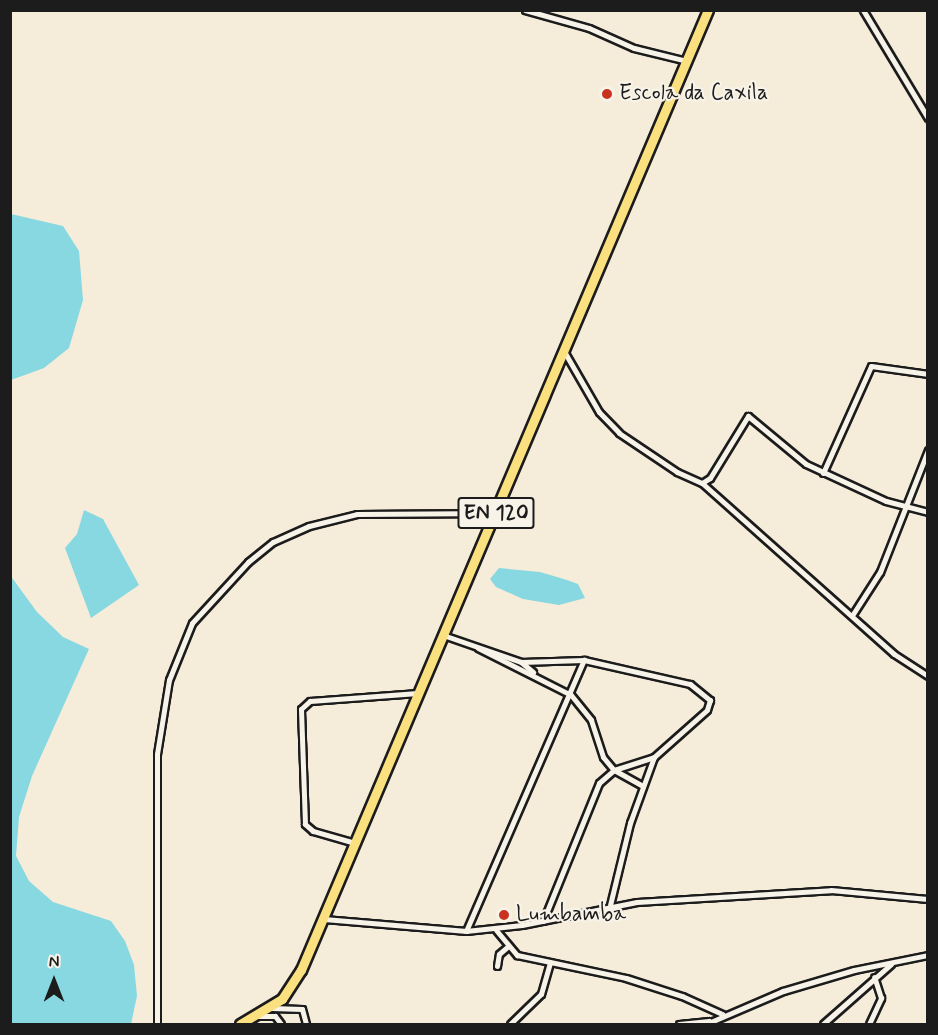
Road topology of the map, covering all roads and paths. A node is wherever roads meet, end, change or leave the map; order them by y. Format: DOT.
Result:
graph roads {
  1 [pos="525,10"];
  2 [pos="708,10"];
  3 [pos="863,10"];
  4 [pos="687,61"];
  5 [pos="927,118"];
  6 [pos="565,352"];
  7 [pos="927,374"];
  8 [pos="927,450"];
  9 [pos="823,473"];
  10 [pos="702,483"];
  11 [pos="907,506"];
  12 [pos="927,512"];
  13 [pos="496,513"];
  14 [pos="853,614"];
  15 [pos="442,635"];
  16 [pos="478,648"];
  17 [pos="584,660"];
  18 [pos="521,662"];
  19 [pos="534,674"];
  20 [pos="927,676"];
  21 [pos="418,693"];
  22 [pos="571,695"];
  23 [pos="654,757"];
  24 [pos="614,770"];
  25 [pos="643,786"];
  26 [pos="355,843"];
  27 [pos="927,900"];
  28 [pos="610,905"];
  29 [pos="324,919"];
  30 [pos="543,921"];
  31 [pos="496,930"];
  32 [pos="466,931"];
  33 [pos="507,947"];
  34 [pos="927,955"];
  35 [pos="550,962"];
  36 [pos="892,963"];
  37 [pos="497,966"];
  38 [pos="874,977"];
  39 [pos="272,1008"];
  40 [pos="722,1014"];
  41 [pos="258,1016"];
  42 [pos="707,1023"];
  43 [pos="157,1024"];
  44 [pos="240,1024"];
  45 [pos="281,1024"];
  46 [pos="306,1024"];
  47 [pos="510,1024"];
  48 [pos="679,1024"];
  49 [pos="823,1024"];
  50 [pos="869,1024"];
  1 -- 4 [label="street"];
  2 -- 4 [label="main road, EN 120"];
  3 -- 5 [label="street"];
  4 -- 6 [label="main road, EN 120"];
  6 -- 10 [label="street"];
  6 -- 13 [label="main road, EN 120"];
  7 -- 9 [label="street"];
  8 -- 11 [label="street"];
  9 -- 10 [label="street"];
  9 -- 11 [label="street"];
  10 -- 14 [label="street"];
  11 -- 12 [label="street"];
  11 -- 14 [label="street"];
  13 -- 15 [label="main road, EN 120"];
  13 -- 43 [label="street"];
  14 -- 20 [label="street"];
  15 -- 16 [label="street"];
  15 -- 21 [label="main road, EN 120"];
  16 -- 18 [label="street"];
  16 -- 19 [label="street"];
  17 -- 18 [label="street"];
  17 -- 22 [label="street"];
  17 -- 23 [label="street"];
  18 -- 19 [label="street"];
  19 -- 22 [label="street"];
  21 -- 26 [label="main road, EN 120"];
  21 -- 26 [label="street"];
  22 -- 24 [label="street"];
  22 -- 32 [label="street"];
  23 -- 24 [label="street"];
  23 -- 25 [label="street"];
  24 -- 25 [label="street"];
  24 -- 30 [label="street"];
  25 -- 28 [label="street"];
  26 -- 29 [label="main road, EN 120"];
  27 -- 28 [label="street"];
  28 -- 30 [label="street"];
  29 -- 32 [label="street"];
  29 -- 39 [label="main road, EN 120"];
  30 -- 31 [label="street"];
  31 -- 32 [label="street"];
  31 -- 33 [label="street"];
  33 -- 35 [label="street"];
  33 -- 37 [label="street"];
  34 -- 36 [label="street"];
  35 -- 40 [label="street"];
  35 -- 47 [label="street"];
  36 -- 38 [label="street"];
  36 -- 40 [label="street"];
  38 -- 49 [label="street"];
  38 -- 50 [label="street"];
  39 -- 41 [label="main road, EN 120"];
  39 -- 46 [label="street"];
  40 -- 42 [label="street"];
  41 -- 44 [label="main road, EN 120"];
  41 -- 45 [label="street"];
  42 -- 48 [label="street"];
}
